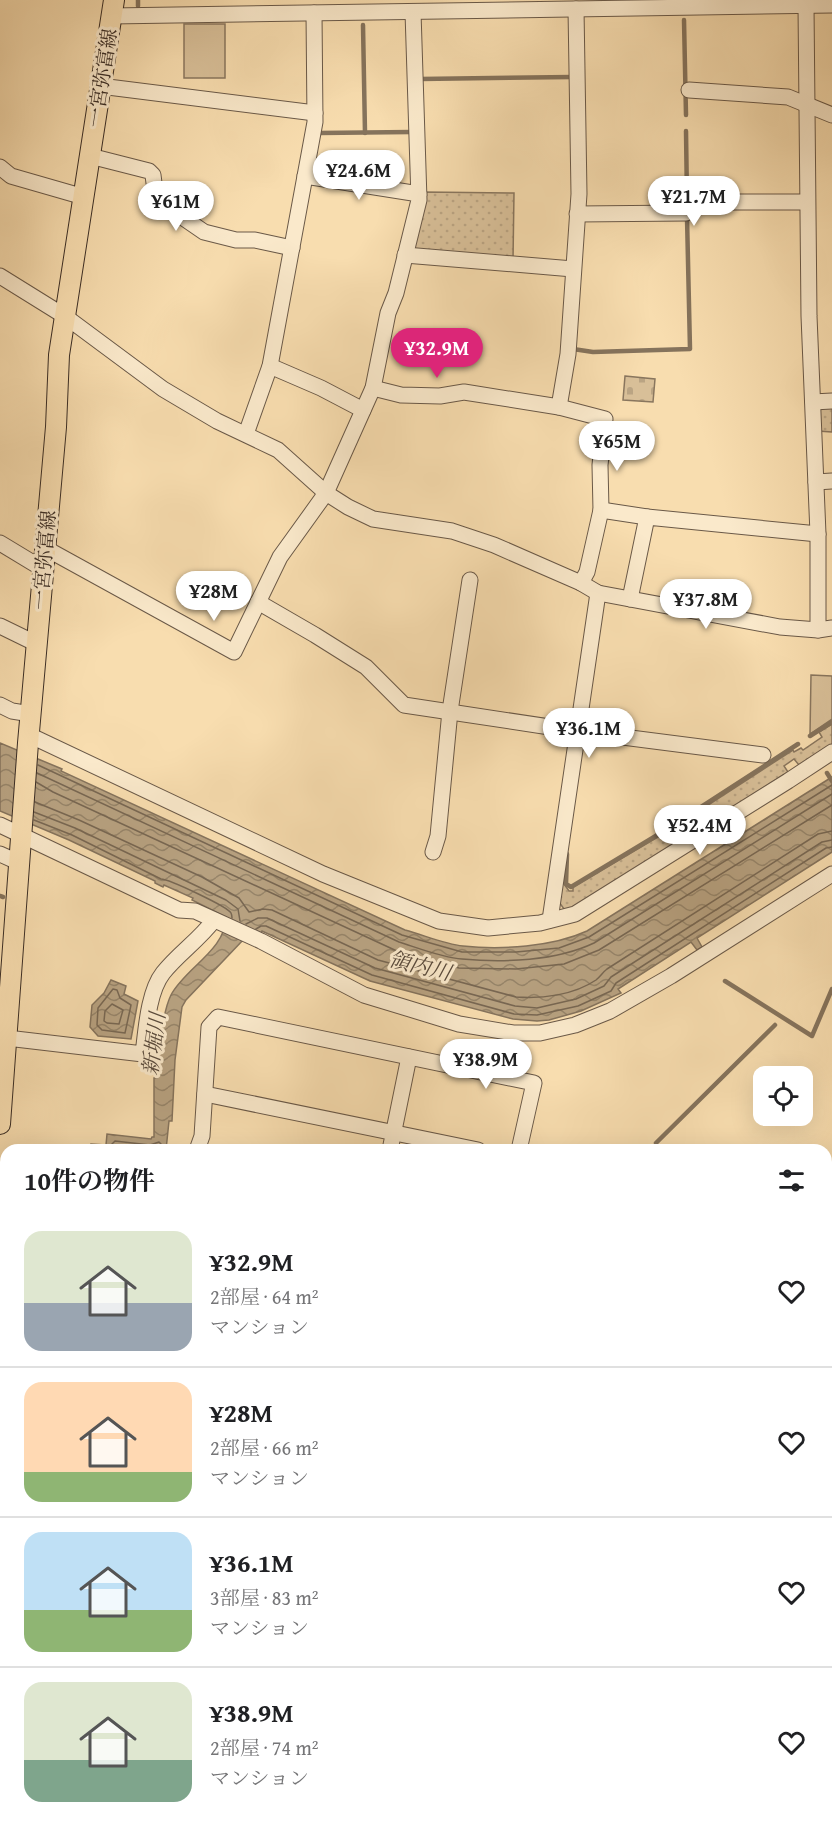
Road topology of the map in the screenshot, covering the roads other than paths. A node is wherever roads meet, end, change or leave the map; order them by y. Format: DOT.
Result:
graph roads {
  1 [pos="677,4"];
  2 [pos="832,5"];
  3 [pos="445,6"];
  4 [pos="806,6"];
  5 [pos="260,7"];
  6 [pos="112,8"];
  7 [pos="576,9"];
  8 [pos="413,12"];
  9 [pos="314,13"];
  10 [pos="100,86"];
  11 [pos="689,90"];
  12 [pos="807,104"];
  13 [pos="315,113"];
  14 [pos="832,115"];
  15 [pos="90,156"];
  16 [pos="0,167"];
  17 [pos="305,177"];
  18 [pos="418,194"];
  19 [pos="84,197"];
  20 [pos="807,202"];
  21 [pos="577,214"];
  22 [pos="292,248"];
  23 [pos="405,255"];
  24 [pos="573,269"];
  25 [pos="0,276"];
  26 [pos="66,317"];
  27 [pos="270,366"];
  28 [pos="373,388"];
  29 [pos="832,401"];
  30 [pos="813,402"];
  31 [pos="559,407"];
  32 [pos="363,410"];
  33 [pos="246,434"];
  34 [pos="824,482"];
  35 [pos="326,493"];
  36 [pos="601,510"];
  37 [pos="647,517"];
  38 [pos="818,534"];
  39 [pos="0,543"];
  40 [pos="45,548"];
  41 [pos="43,568"];
  42 [pos="470,580"];
  43 [pos="581,583"];
  44 [pos="598,593"];
  45 [pos="630,599"];
  46 [pos="258,602"];
  47 [pos="0,626"];
  48 [pos="825,629"];
  49 [pos="37,644"];
  50 [pos="0,705"];
  51 [pos="450,711"];
  52 [pos="31,714"];
  53 [pos="576,731"];
  54 [pos="29,739"];
  55 [pos="832,752"];
  56 [pos="763,755"];
  57 [pos="0,825"];
  58 [pos="22,834"];
  59 [pos="433,852"];
  60 [pos="0,854"];
  61 [pos="20,863"];
  62 [pos="832,874"];
  63 [pos="550,920"];
  64 [pos="216,921"];
  65 [pos="6,971"];
  66 [pos="7,1038"];
  67 [pos="409,1057"];
  68 [pos="205,1094"];
  69 [pos="0,1124"];
  70 [pos="394,1133"];
  71 [pos="199,1144"];
  72 [pos="391,1144"];
  73 [pos="448,1144"];
  74 [pos="520,1144"];
  1 -- 4 [label="street"];
  1 -- 7 [label="street"];
  2 -- 4 [label="street"];
  3 -- 7 [label="street"];
  3 -- 8 [label="street"];
  4 -- 12 [label="street"];
  5 -- 6 [label="street"];
  5 -- 9 [label="street"];
  6 -- 10 [label="main road, 一宮弥富線"];
  7 -- 21 [label="street"];
  8 -- 9 [label="street"];
  8 -- 18 [label="street"];
  9 -- 13 [label="street"];
  10 -- 13 [label="street"];
  10 -- 15 [label="main road, 一宮弥富線"];
  11 -- 12 [label="street"];
  12 -- 14 [label="street"];
  12 -- 20 [label="street"];
  13 -- 17 [label="street"];
  15 -- 19 [label="main road, 一宮弥富線"];
  15 -- 22 [label="street"];
  16 -- 19 [label="street"];
  17 -- 18 [label="street"];
  17 -- 22 [label="street"];
  18 -- 23 [label="street"];
  19 -- 26 [label="main road, 一宮弥富線"];
  20 -- 21 [label="street"];
  20 -- 30 [label="street"];
  21 -- 24 [label="street"];
  22 -- 27 [label="street"];
  23 -- 24 [label="street"];
  23 -- 28 [label="street"];
  24 -- 31 [label="street"];
  25 -- 26 [label="street"];
  26 -- 33 [label="street"];
  26 -- 40 [label="main road, 一宮弥富線"];
  27 -- 32 [label="street"];
  27 -- 33 [label="street"];
  28 -- 31 [label="street"];
  28 -- 32 [label="street"];
  29 -- 30 [label="street"];
  30 -- 34 [label="street"];
  31 -- 36 [label="street"];
  32 -- 35 [label="street"];
  33 -- 35 [label="street"];
  34 -- 38 [label="street"];
  35 -- 43 [label="street"];
  35 -- 46 [label="street"];
  36 -- 37 [label="street"];
  36 -- 43 [label="street"];
  37 -- 38 [label="street"];
  37 -- 45 [label="street"];
  38 -- 48 [label="street"];
  39 -- 41 [label="street"];
  40 -- 41 [label="main road, 一宮弥富線"];
  40 -- 46 [label="street"];
  41 -- 49 [label="main road, 一宮弥富線"];
  42 -- 51 [label="street"];
  43 -- 44 [label="street"];
  44 -- 45 [label="street"];
  44 -- 53 [label="street"];
  45 -- 48 [label="street"];
  46 -- 51 [label="street"];
  47 -- 49 [label="street"];
  49 -- 52 [label="main road, 一宮弥富線"];
  50 -- 52 [label="street"];
  51 -- 53 [label="street"];
  51 -- 59 [label="street"];
  52 -- 54 [label="main road, 一宮弥富線"];
  53 -- 56 [label="street"];
  53 -- 63 [label="street"];
  54 -- 58 [label="main road, 一宮弥富線"];
  54 -- 63 [label="street"];
  55 -- 63 [label="street"];
  57 -- 58 [label="street"];
  58 -- 61 [label="main road, 一宮弥富線"];
  58 -- 64 [label="street"];
  60 -- 61 [label="street"];
  61 -- 65 [label="main road, 一宮弥富線"];
  62 -- 64 [label="street"];
  64 -- 66 [label="street"];
  65 -- 66 [label="main road, 一宮弥富線"];
  66 -- 69 [label="main road, 一宮弥富線"];
  67 -- 68 [label="street"];
  67 -- 70 [label="street"];
  67 -- 74 [label="street"];
  68 -- 70 [label="street"];
  68 -- 71 [label="street"];
  70 -- 72 [label="street"];
  70 -- 73 [label="street"];
}
